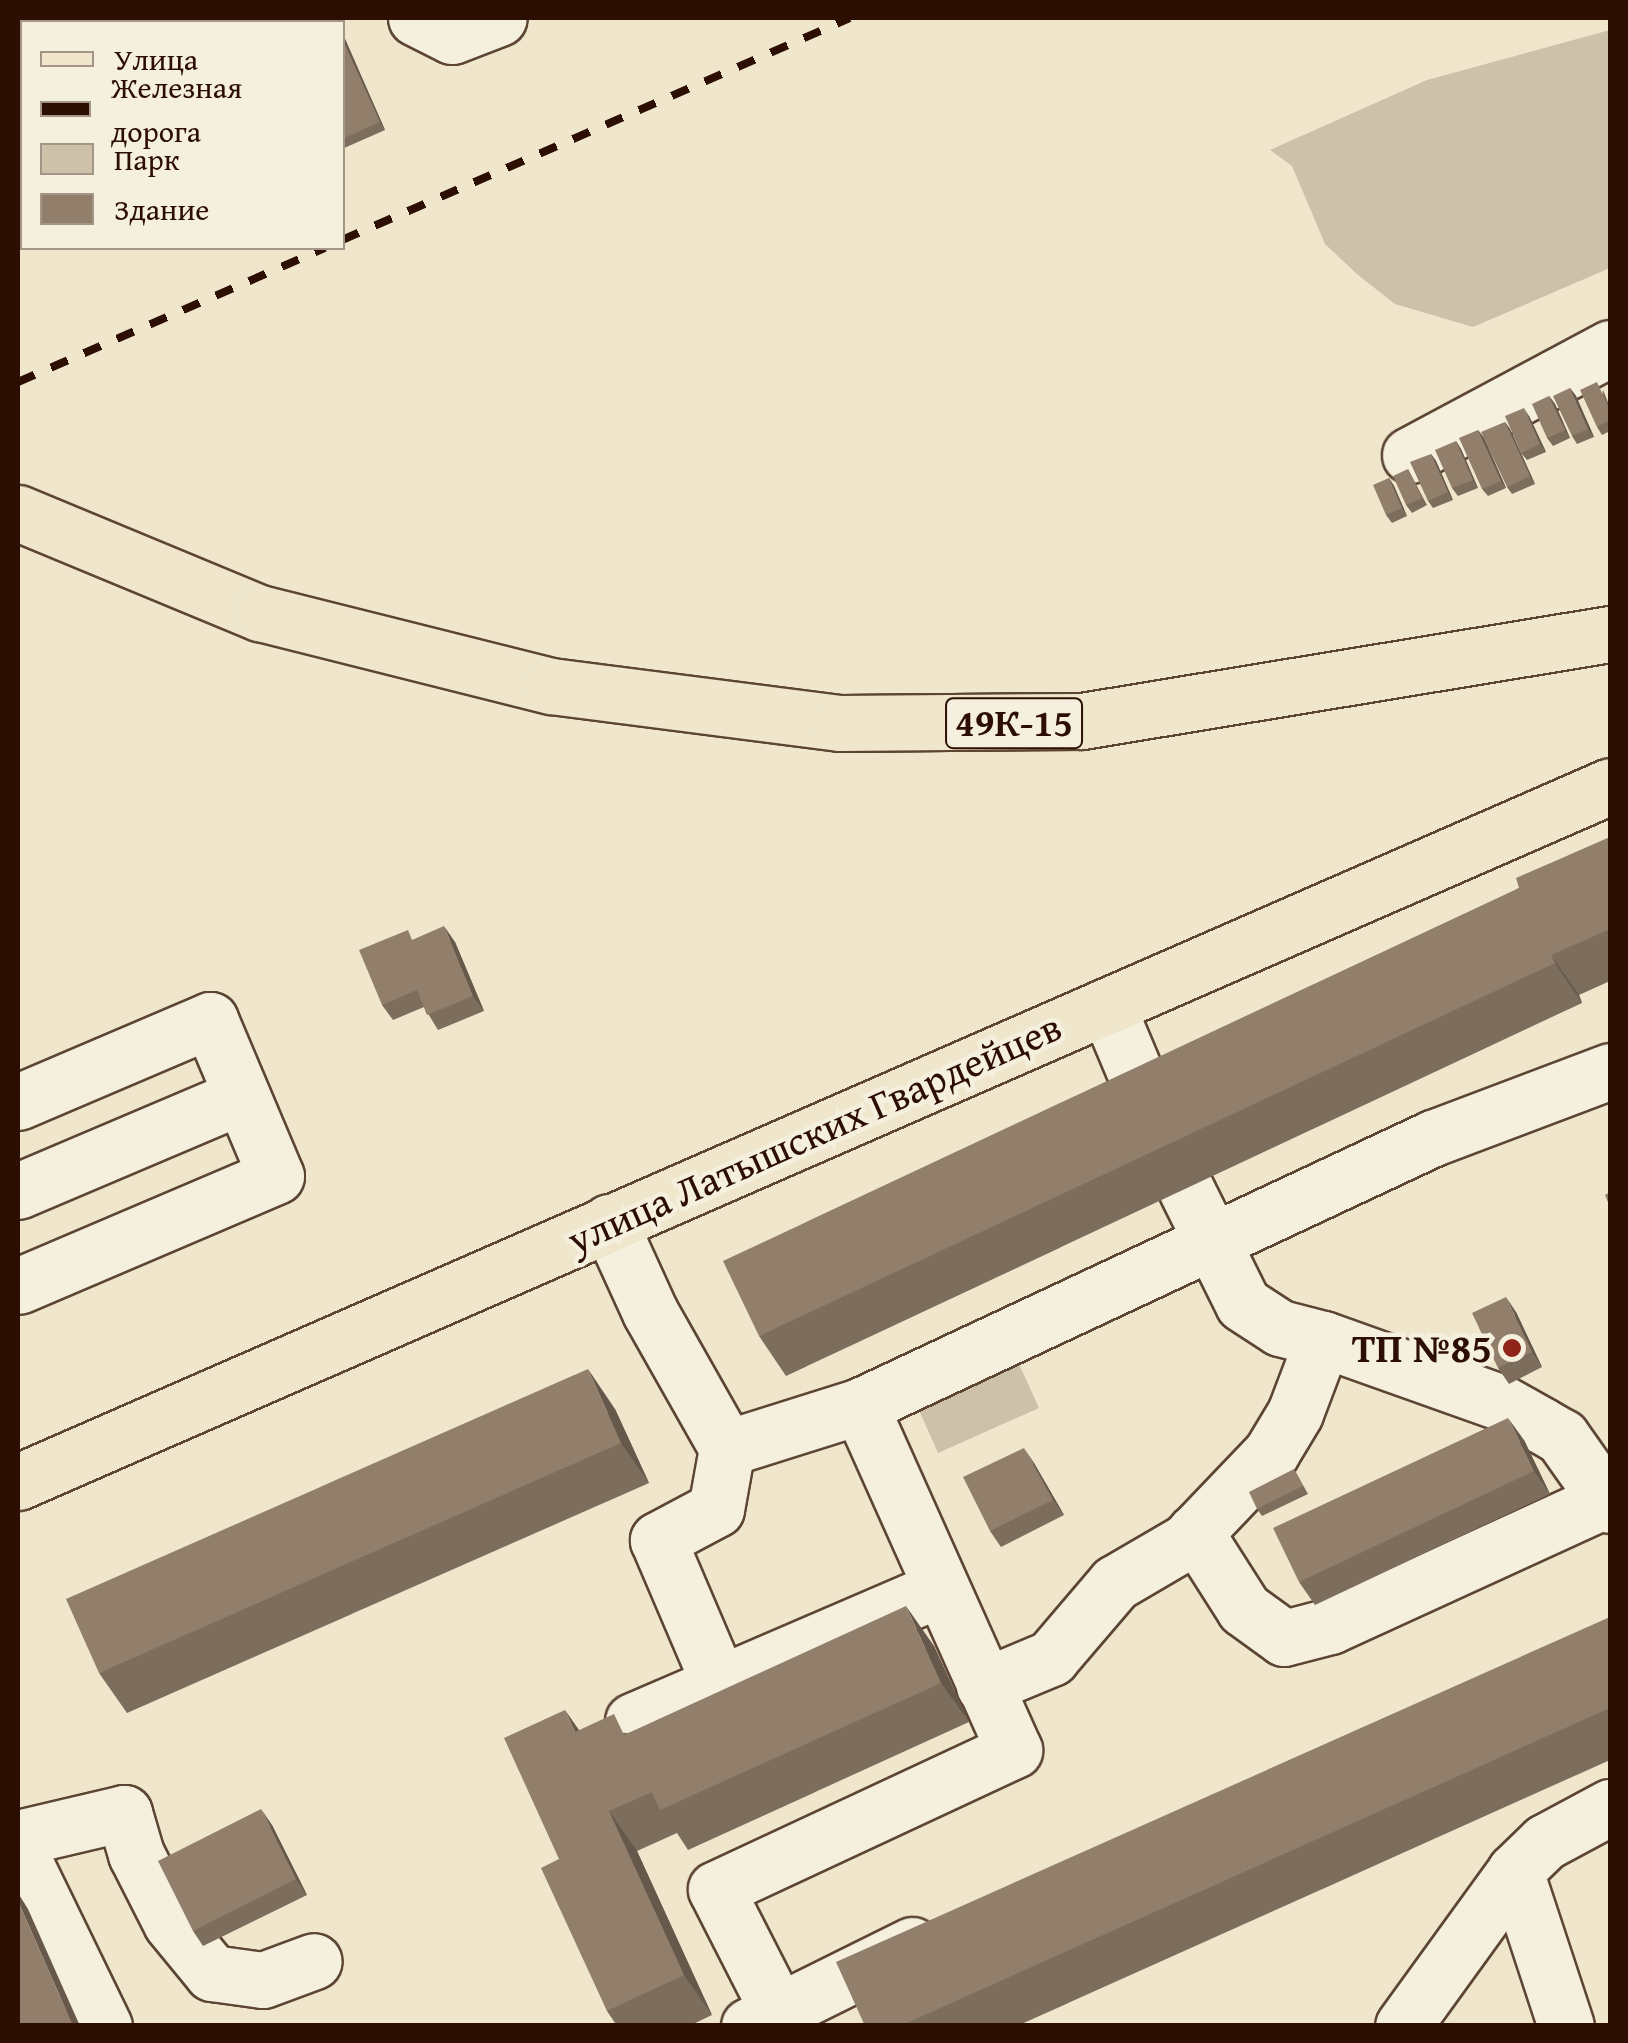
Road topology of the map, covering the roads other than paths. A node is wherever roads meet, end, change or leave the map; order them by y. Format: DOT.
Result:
graph roads {
  1 [pos="416,18"];
  2 [pos="499,18"];
  3 [pos="1610,348"];
  4 [pos="1410,455"];
  5 [pos="18,514"];
  6 [pos="1610,634"];
  7 [pos="1610,786"];
  8 [pos="1108,1006"];
  9 [pos="1610,1071"];
  10 [pos="242,1096"];
  11 [pos="18,1102"];
  12 [pos="1152,1112"];
  13 [pos="1186,1188"];
  14 [pos="18,1191"];
  15 [pos="609,1222"];
  16 [pos="1207,1241"];
  17 [pos="18,1286"];
  18 [pos="1323,1339"];
  19 [pos="860,1406"];
  20 [pos="727,1448"];
  21 [pos="18,1482"];
  22 [pos="1609,1502"];
  23 [pos="1196,1532"];
  24 [pos="940,1589"];
  25 [pos="720,1684"];
  26 [pos="984,1686"];
  27 [pos="632,1721"];
  28 [pos="1610,1807"];
  29 [pos="18,1838"];
  30 [pos="18,1849"];
  31 [pos="1514,1871"];
  32 [pos="960,1923"];
  33 [pos="314,1961"];
  34 [pos="762,2016"];
  35 [pos="104,2026"];
  36 [pos="1403,2026"];
  37 [pos="1566,2026"];
  1 -- 2 [label="street"];
  3 -- 4 [label="street"];
  5 -- 6 [label="main road, 49К-15"];
  7 -- 8 [label="main road, улица Латышских Гвардейцев"];
  8 -- 12 [label="street"];
  8 -- 15 [label="main road, улица Латышских Гвардейцев"];
  9 -- 16 [label="street"];
  10 -- 11 [label="street"];
  10 -- 14 [label="street"];
  10 -- 17 [label="street"];
  13 -- 16 [label="street"];
  15 -- 20 [label="street"];
  15 -- 21 [label="main road, улица Латышских Гвардейцев"];
  16 -- 18 [label="street"];
  16 -- 19 [label="street"];
  18 -- 22 [label="street"];
  18 -- 23 [label="street"];
  19 -- 20 [label="street"];
  19 -- 24 [label="street"];
  20 -- 25 [label="street"];
  22 -- 23 [label="street"];
  23 -- 26 [label="street"];
  24 -- 25 [label="street"];
  24 -- 26 [label="street"];
  25 -- 27 [label="street"];
  26 -- 34 [label="street"];
  28 -- 31 [label="street"];
  29 -- 33 [label="street"];
  30 -- 35 [label="street"];
  31 -- 36 [label="street"];
  31 -- 37 [label="street"];
  32 -- 34 [label="street"];
}
